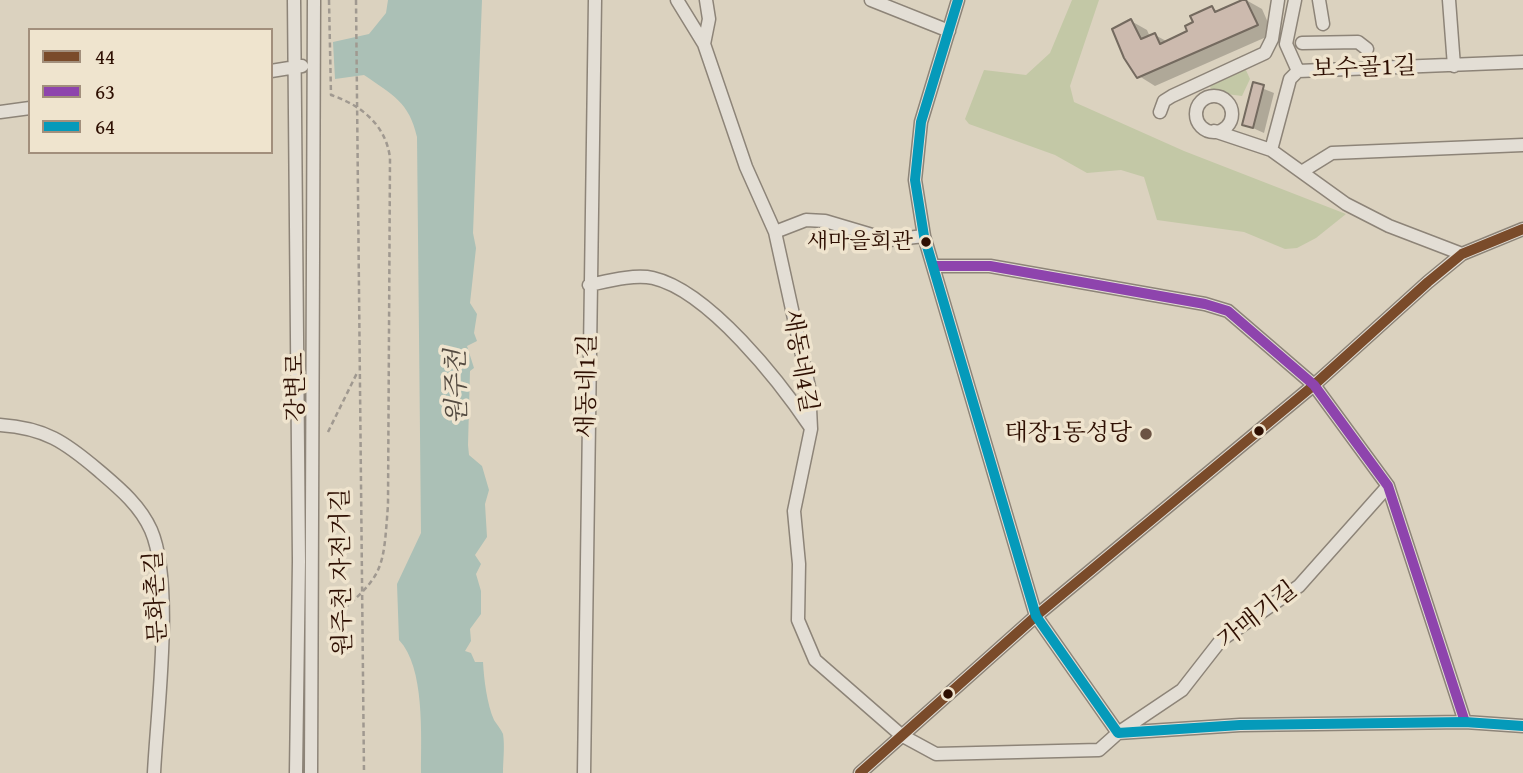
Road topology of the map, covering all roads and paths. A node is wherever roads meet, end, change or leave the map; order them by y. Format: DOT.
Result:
graph roads {
  1 [pos="294,0"];
  2 [pos="314,0"];
  3 [pos="329,0"];
  4 [pos="356,0"];
  5 [pos="595,0"];
  6 [pos="677,0"];
  7 [pos="706,0"];
  8 [pos="871,0"];
  9 [pos="958,0"];
  10 [pos="1278,0"];
  11 [pos="1295,0"];
  12 [pos="1319,0"];
  13 [pos="1449,0"];
  14 [pos="1323,24"];
  15 [pos="949,31"];
  16 [pos="1302,43"];
  17 [pos="704,44"];
  18 [pos="1367,49"];
  19 [pos="1523,62"];
  20 [pos="313,64"];
  21 [pos="1454,66"];
  22 [pos="294,67"];
  23 [pos="273,71"];
  24 [pos="1298,71"];
  25 [pos="357,107"];
  26 [pos="28,108"];
  27 [pos="1160,111"];
  28 [pos="0,112"];
  29 [pos="1214,131"];
  30 [pos="1523,145"];
  31 [pos="1271,150"];
  32 [pos="1303,172"];
  33 [pos="1523,229"];
  34 [pos="775,232"];
  35 [pos="924,236"];
  36 [pos="1462,254"];
  37 [pos="934,266"];
  38 [pos="589,285"];
  39 [pos="359,370"];
  40 [pos="1314,385"];
  41 [pos="0,425"];
  42 [pos="811,429"];
  43 [pos="328,432"];
  44 [pos="1388,486"];
  45 [pos="360,595"];
  46 [pos="1036,616"];
  47 [pos="333,618"];
  48 [pos="1465,722"];
  49 [pos="1523,726"];
  50 [pos="1118,733"];
  51 [pos="901,734"];
  52 [pos="153,773"];
  53 [pos="296,773"];
  54 [pos="311,773"];
  55 [pos="364,773"];
  56 [pos="584,773"];
  57 [pos="860,773"];
  1 -- 22 [label="street, 강변로"];
  2 -- 20 [label="street, 강변로"];
  3 -- 25 [label="path"];
  4 -- 25 [label="path, 원주천 자전거길"];
  5 -- 38 [label="street, 새동네1길"];
  6 -- 17 [label="street"];
  7 -- 17 [label="street, 새동네4길"];
  8 -- 15 [label="street"];
  9 -- 15 [label="street"];
  10 -- 27 [label="street"];
  11 -- 24 [label="street"];
  12 -- 14 [label="street"];
  13 -- 21 [label="street"];
  15 -- 35 [label="street"];
  16 -- 18 [label="street"];
  17 -- 34 [label="street, 새동네4길"];
  19 -- 21 [label="street, 보수골1길"];
  20 -- 22 [label="street"];
  20 -- 54 [label="street, 강변로"];
  21 -- 24 [label="street, 보수골1길"];
  22 -- 23 [label="street"];
  22 -- 53 [label="street, 강변로"];
  24 -- 31 [label="street, 보수골1길"];
  25 -- 39 [label="path, 원주천 자전거길"];
  25 -- 45 [label="path"];
  26 -- 28 [label="street"];
  29 -- 31 [label="street"];
  30 -- 32 [label="street"];
  31 -- 32 [label="street"];
  32 -- 36 [label="street"];
  33 -- 36 [label="street"];
  34 -- 35 [label="street"];
  34 -- 42 [label="street, 새동네4길"];
  35 -- 37 [label="street"];
  36 -- 40 [label="street"];
  37 -- 40 [label="street"];
  37 -- 46 [label="street"];
  38 -- 42 [label="street"];
  38 -- 56 [label="street, 새동네1길"];
  39 -- 43 [label="path, 원주천 자전거길"];
  39 -- 45 [label="path, 원주천 자전거길"];
  40 -- 44 [label="street"];
  40 -- 46 [label="street"];
  41 -- 52 [label="street, 문화촌길"];
  42 -- 51 [label="street, 새동네4길"];
  44 -- 48 [label="street"];
  44 -- 50 [label="street, 가매기길"];
  45 -- 47 [label="path"];
  45 -- 55 [label="path, 원주천 자전거길"];
  46 -- 50 [label="street"];
  46 -- 51 [label="street"];
  48 -- 49 [label="street"];
  48 -- 50 [label="street"];
  50 -- 51 [label="street, 새동네4길"];
  51 -- 57 [label="street"];
}
